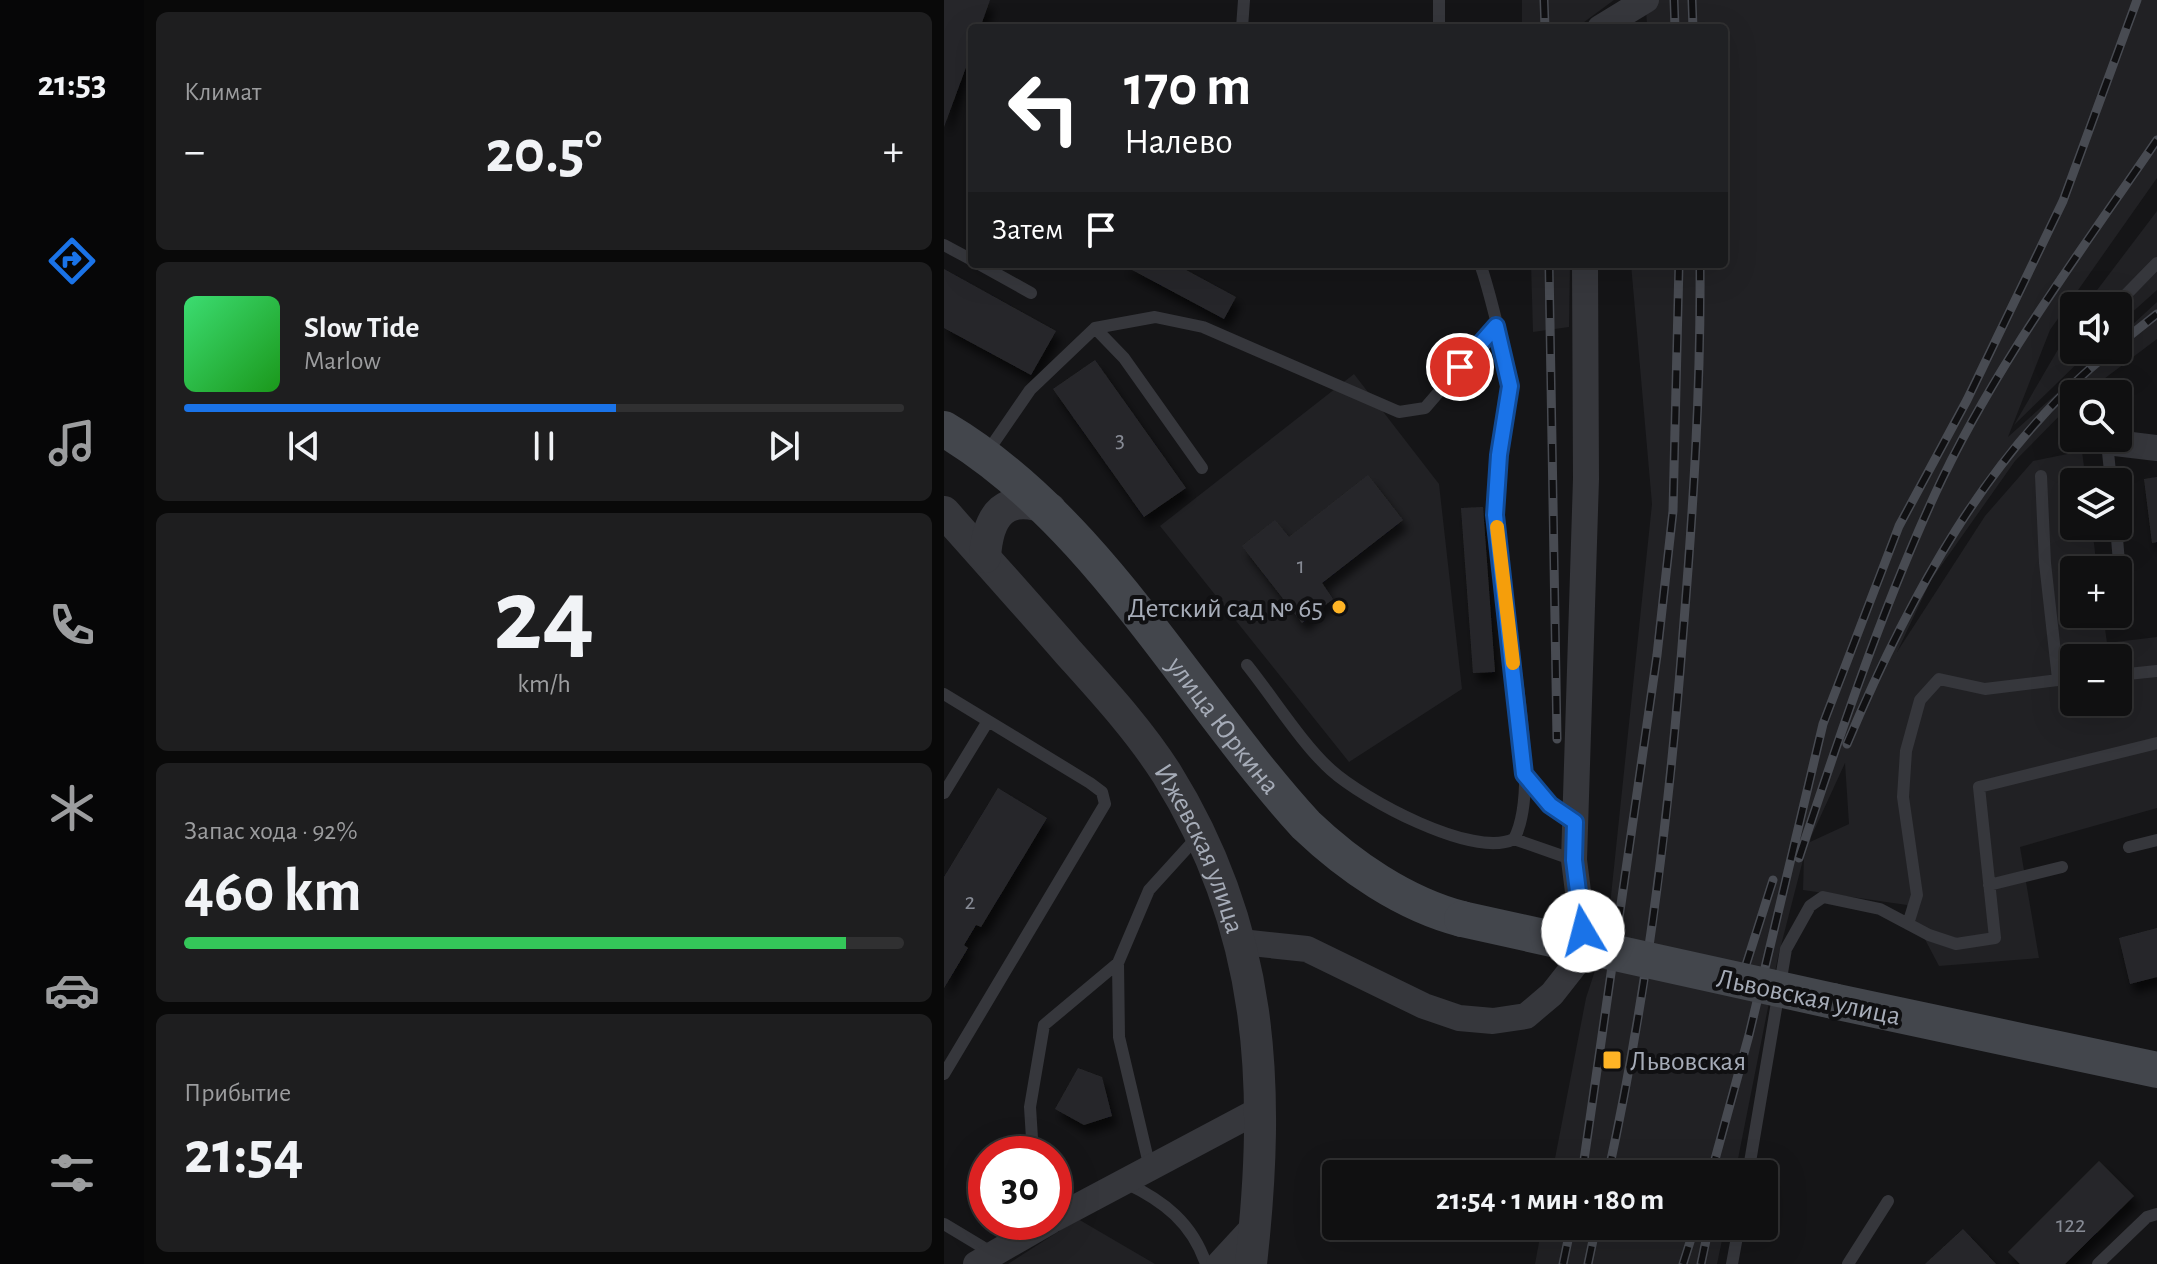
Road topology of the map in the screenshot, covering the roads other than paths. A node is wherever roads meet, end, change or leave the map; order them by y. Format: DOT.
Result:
graph roads {
  1 [pos="1244,0"];
  2 [pos="1439,0"];
  3 [pos="1646,0"];
  4 [pos="1242,24"];
  5 [pos="1439,24"];
  6 [pos="1607,24"];
  7 [pos="944,245"];
  8 [pos="968,258"];
  9 [pos="2157,263"];
  10 [pos="986,268"];
  11 [pos="1481,268"];
  12 [pos="1585,268"];
  13 [pos="2129,292"];
  14 [pos="1031,293"];
  15 [pos="1496,326"];
  16 [pos="1095,328"];
  17 [pos="944,429"];
  18 [pos="2132,445"];
  19 [pos="2157,448"];
  20 [pos="986,454"];
  21 [pos="1202,468"];
  22 [pos="2041,476"];
  23 [pos="1050,509"];
  24 [pos="944,512"];
  25 [pos="985,557"];
  26 [pos="1247,665"];
  27 [pos="2157,671"];
  28 [pos="2132,674"];
  29 [pos="2058,679"];
  30 [pos="944,694"];
  31 [pos="988,721"];
  32 [pos="2157,743"];
  33 [pos="1524,774"];
  34 [pos="944,793"];
  35 [pos="1575,822"];
  36 [pos="1199,835"];
  37 [pos="1514,839"];
  38 [pos="2157,840"];
  39 [pos="2129,847"];
  40 [pos="1574,860"];
  41 [pos="2062,867"];
  42 [pos="1989,885"];
  43 [pos="1462,919"];
  44 [pos="1908,924"];
  45 [pos="1241,942"];
  46 [pos="1118,963"];
  47 [pos="2157,1070"];
  48 [pos="944,1074"];
  49 [pos="1261,1109"];
  50 [pos="1032,1136"];
  51 [pos="1750,1160"];
  52 [pos="1150,1168"];
  53 [pos="1124,1182"];
  54 [pos="1888,1201"];
  55 [pos="1072,1209"];
  56 [pos="2157,1214"];
  57 [pos="944,1224"];
  58 [pos="1255,1225"];
  59 [pos="1017,1240"];
  60 [pos="1736,1240"];
  61 [pos="985,1259"];
  62 [pos="1206,1264"];
  63 [pos="1219,1264"];
  64 [pos="1251,1264"];
  65 [pos="1732,1264"];
  66 [pos="1848,1264"];
  67 [pos="2098,1264"];
  1 -- 4 [label="lane"];
  2 -- 5 [label="lane"];
  3 -- 6 [label="street"];
  7 -- 8 [label="lane"];
  9 -- 13 [label="lane"];
  10 -- 14 [label="lane"];
  11 -- 15 [label="lane"];
  12 -- 35 [label="street"];
  15 -- 16 [label="lane"];
  15 -- 33 [label="lane"];
  16 -- 20 [label="lane"];
  16 -- 21 [label="lane"];
  17 -- 20 [label="main road, улица Юркина"];
  18 -- 19 [label="street"];
  20 -- 23 [label="main road, улица Юркина"];
  22 -- 29 [label="lane"];
  23 -- 25 [label="street"];
  23 -- 43 [label="main road, улица Юркина"];
  24 -- 25 [label="street, Ижевская улица"];
  25 -- 36 [label="street, Ижевская улица"];
  26 -- 37 [label="lane"];
  27 -- 28 [label="lane"];
  29 -- 44 [label="lane"];
  30 -- 31 [label="lane"];
  31 -- 34 [label="lane"];
  31 -- 48 [label="lane"];
  32 -- 42 [label="lane"];
  33 -- 35 [label="lane"];
  33 -- 37 [label="lane"];
  35 -- 40 [label="street"];
  36 -- 45 [label="street, Ижевская улица"];
  36 -- 46 [label="lane"];
  37 -- 40 [label="lane"];
  38 -- 39 [label="lane"];
  40 -- 45 [label="street"];
  41 -- 42 [label="lane"];
  42 -- 44 [label="lane"];
  43 -- 47 [label="main road, Львовская улица, bridge"];
  44 -- 51 [label="lane"];
  45 -- 49 [label="street, Ижевская улица"];
  46 -- 50 [label="lane"];
  46 -- 52 [label="lane"];
  49 -- 52 [label="street"];
  49 -- 58 [label="street, Ижевская улица"];
  52 -- 53 [label="street"];
  53 -- 55 [label="street"];
  53 -- 62 [label="lane"];
  54 -- 66 [label="lane"];
  56 -- 67 [label="lane"];
  57 -- 61 [label="lane"];
  58 -- 63 [label="street"];
  58 -- 64 [label="street, Ижевская улица"];
  59 -- 61 [label="street"];
  60 -- 65 [label="lane"];
}
